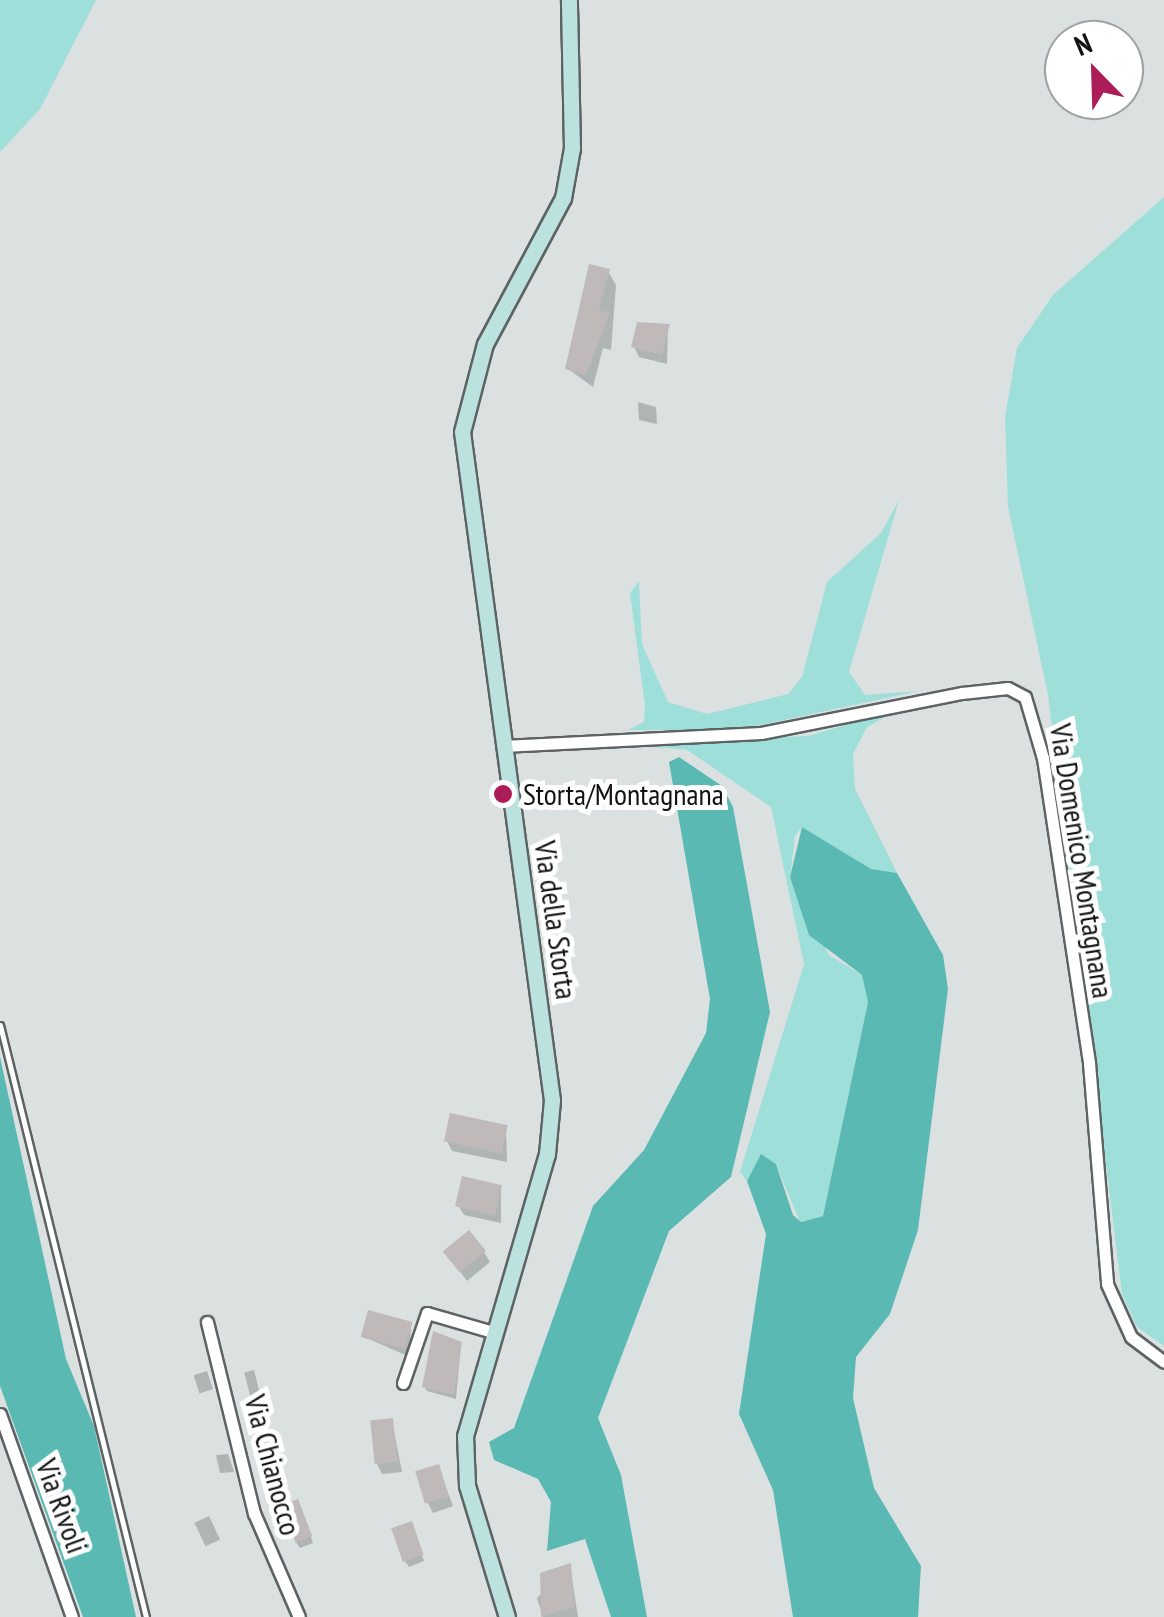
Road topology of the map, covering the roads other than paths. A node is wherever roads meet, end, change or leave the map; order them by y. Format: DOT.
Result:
graph roads {
  1 [pos="569,0"];
  2 [pos="503,746"];
  3 [pos="0,1025"];
  4 [pos="206,1322"];
  5 [pos="494,1332"];
  6 [pos="1164,1362"];
  7 [pos="404,1383"];
  8 [pos="0,1414"];
  9 [pos="72,1617"];
  10 [pos="146,1617"];
  11 [pos="299,1617"];
  12 [pos="506,1617"];
  1 -- 2 [label="main road, Via della Storta"];
  2 -- 5 [label="main road, Via della Storta"];
  2 -- 6 [label="street, Via Domenico Montagnana"];
  3 -- 10 [label="lane"];
  4 -- 11 [label="street, Via Chianocco"];
  5 -- 7 [label="street"];
  5 -- 12 [label="main road, Via della Storta"];
  8 -- 9 [label="street, Via Rivoli"];
}
